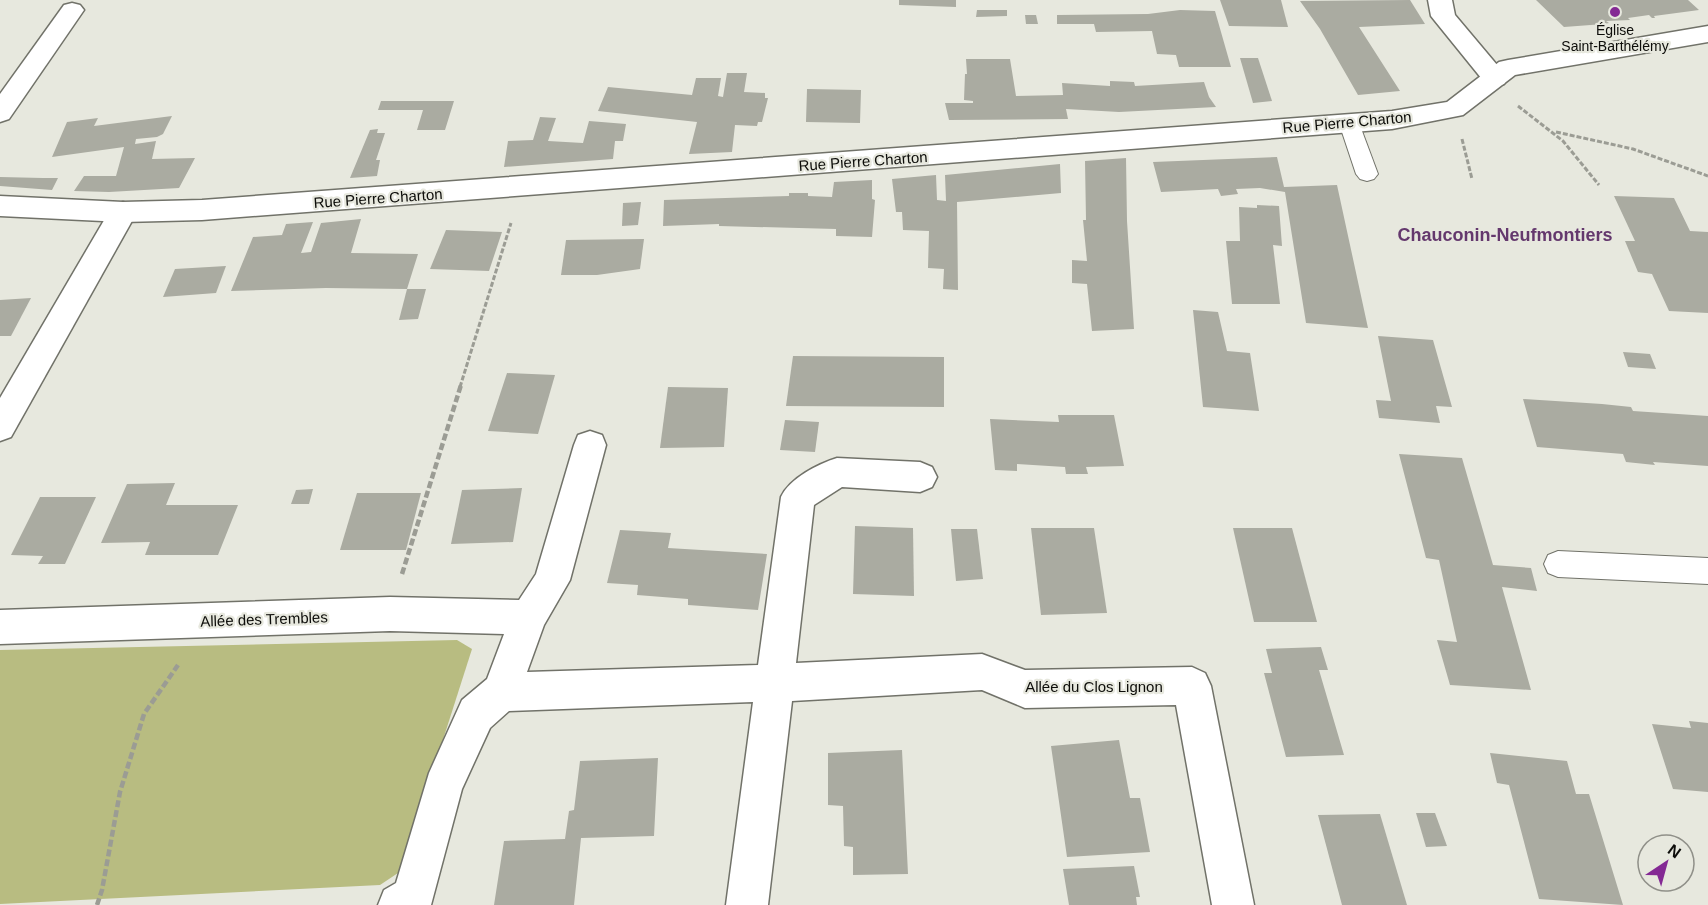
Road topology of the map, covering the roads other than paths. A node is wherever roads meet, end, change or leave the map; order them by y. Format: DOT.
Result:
graph roads {
  1 [pos="1440,0"];
  2 [pos="72,10"];
  3 [pos="1708,34"];
  4 [pos="1491,82"];
  5 [pos="0,113"];
  6 [pos="1349,123"];
  7 [pos="1366,174"];
  8 [pos="0,206"];
  9 [pos="123,212"];
  10 [pos="0,427"];
  11 [pos="590,445"];
  12 [pos="920,477"];
  13 [pos="1558,564"];
  14 [pos="1708,571"];
  15 [pos="529,617"];
  16 [pos="0,627"];
  17 [pos="775,683"];
  18 [pos="501,692"];
  19 [pos="399,905"];
  20 [pos="747,905"];
  21 [pos="1233,905"];
  1 -- 4 [label="street"];
  2 -- 5 [label="street"];
  3 -- 4 [label="street, Rue Pierre Charton"];
  4 -- 6 [label="street, Rue Pierre Charton"];
  6 -- 7 [label="lane"];
  6 -- 9 [label="street, Rue Pierre Charton"];
  8 -- 9 [label="street, Rue Pierre Charton"];
  9 -- 10 [label="street"];
  11 -- 15 [label="street"];
  12 -- 17 [label="street"];
  13 -- 14 [label="lane"];
  15 -- 16 [label="street, Allée des Trembles"];
  15 -- 18 [label="street"];
  17 -- 18 [label="street"];
  17 -- 20 [label="street"];
  17 -- 21 [label="street, Allée du Clos Lignon"];
  18 -- 19 [label="street"];
}
